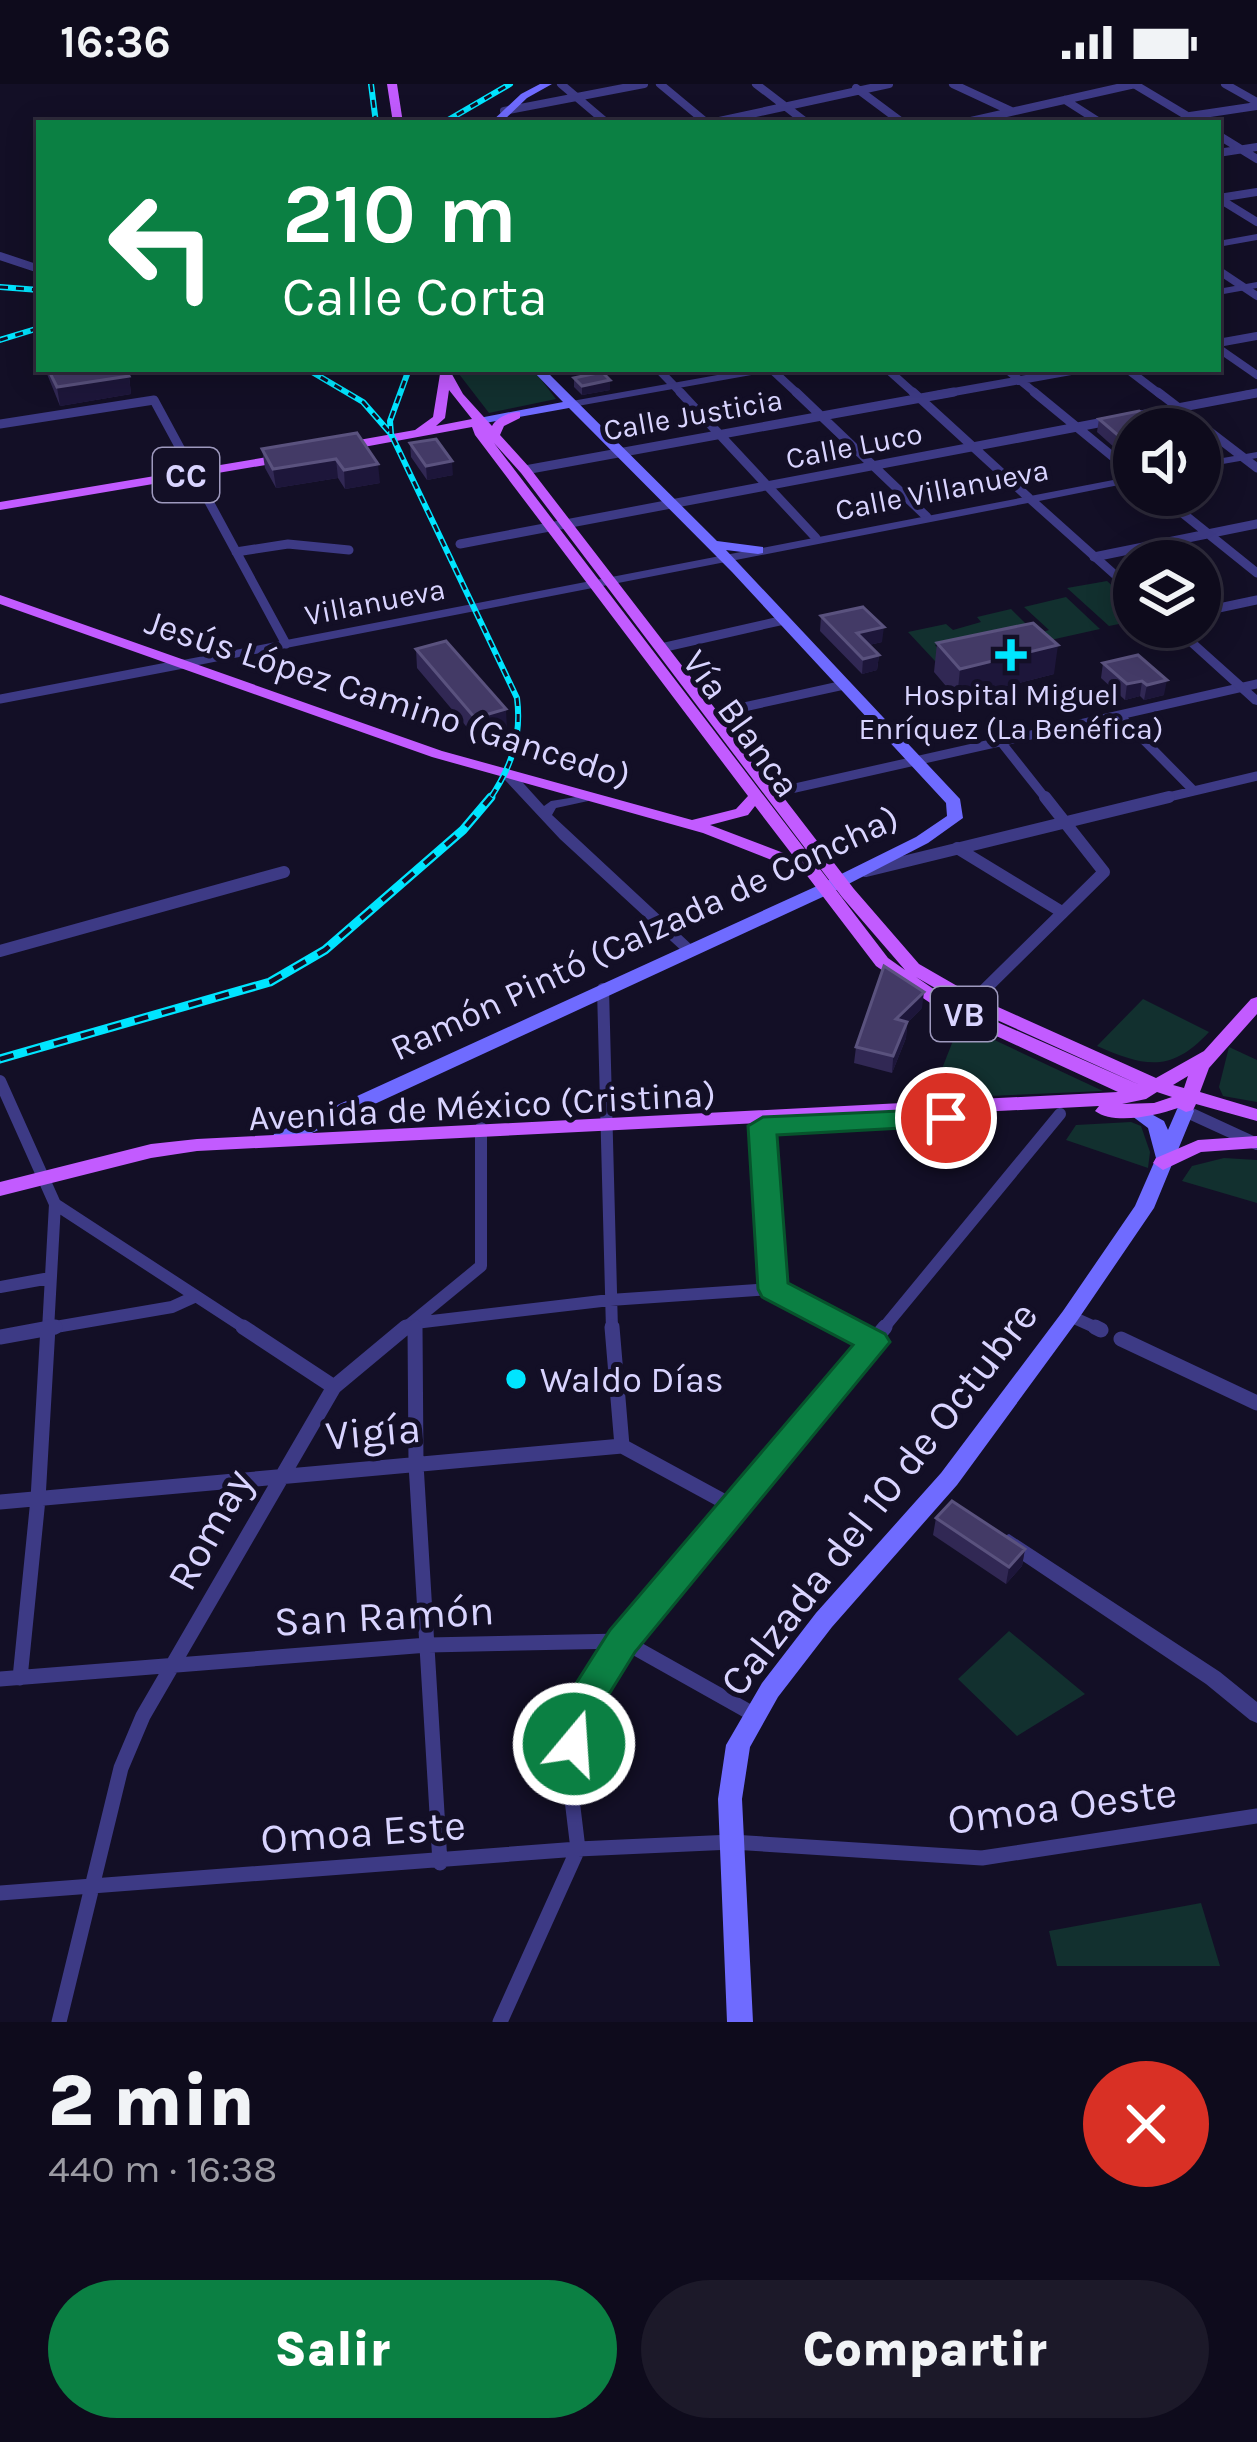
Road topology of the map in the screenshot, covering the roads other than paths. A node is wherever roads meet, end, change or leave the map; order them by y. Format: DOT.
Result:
graph roads {
  1 [pos="392,84"];
  2 [pos="547,84"];
  3 [pos="561,84"];
  4 [pos="644,84"];
  5 [pos="660,84"];
  6 [pos="756,84"];
  7 [pos="850,84"];
  8 [pos="889,84"];
  9 [pos="953,84"];
  10 [pos="1102,84"];
  11 [pos="1135,84"];
  12 [pos="1225,84"];
  13 [pos="1114,89"];
  14 [pos="859,90"];
  15 [pos="576,96"];
  16 [pos="1065,100"];
  17 [pos="1257,104"];
  18 [pos="785,106"];
  19 [pos="1012,112"];
  20 [pos="501,116"];
  21 [pos="988,117"];
  22 [pos="1188,117"];
  23 [pos="398,120"];
  24 [pos="604,120"];
  25 [pos="704,120"];
  26 [pos="722,120"];
  27 [pos="803,120"];
  28 [pos="900,120"];
  29 [pos="975,120"];
  30 [pos="992,120"];
  31 [pos="1096,120"];
  32 [pos="1194,120"];
  33 [pos="1221,137"];
  34 [pos="1257,147"];
  35 [pos="1242,149"];
  36 [pos="1221,152"];
  37 [pos="1257,158"];
  38 [pos="1257,192"];
  39 [pos="1221,198"];
  40 [pos="1221,200"];
  41 [pos="1257,222"];
  42 [pos="1257,237"];
  43 [pos="1221,243"];
  44 [pos="0,256"];
  45 [pos="36,268"];
  46 [pos="1221,272"];
  47 [pos="1257,285"];
  48 [pos="1244,287"];
  49 [pos="1221,291"];
  50 [pos="1257,296"];
  51 [pos="1257,336"];
  52 [pos="1221,344"];
  53 [pos="1221,347"];
  54 [pos="447,372"];
  55 [pos="448,372"];
  56 [pos="540,372"];
  57 [pos="661,372"];
  58 [pos="752,372"];
  59 [pos="773,372"];
  60 [pos="890,372"];
  61 [pos="1010,372"];
  62 [pos="1066,372"];
  63 [pos="1130,372"];
  64 [pos="1257,375"];
  65 [pos="1020,381"];
  66 [pos="674,385"];
  67 [pos="1257,393"];
  68 [pos="919,398"];
  69 [pos="572,404"];
  70 [pos="1179,408"];
  71 [pos="516,415"];
  72 [pos="820,417"];
  73 [pos="1113,420"];
  74 [pos="478,422"];
  75 [pos="0,424"];
  76 [pos="1076,427"];
  77 [pos="415,434"];
  78 [pos="496,434"];
  79 [pos="720,434"];
  80 [pos="1221,437"];
  81 [pos="972,447"];
  82 [pos="331,449"];
  83 [pos="494,452"];
  84 [pos="311,453"];
  85 [pos="620,453"];
  86 [pos="1251,457"];
  87 [pos="1113,459"];
  88 [pos="1221,462"];
  89 [pos="874,466"];
  90 [pos="1257,468"];
  91 [pos="525,470"];
  92 [pos="193,474"];
  93 [pos="1113,481"];
  94 [pos="769,487"];
  95 [pos="1029,498"];
  96 [pos="671,505"];
  97 [pos="0,506"];
  98 [pos="1186,516"];
  99 [pos="927,517"];
  100 [pos="1257,524"];
  101 [pos="559,526"];
  102 [pos="1208,534"];
  103 [pos="705,538"];
  104 [pos="816,538"];
  105 [pos="460,544"];
  106 [pos="349,550"];
  107 [pos="758,550"];
  108 [pos="236,552"];
  109 [pos="725,557"];
  110 [pos="1094,557"];
  111 [pos="1257,573"];
  112 [pos="1113,574"];
  113 [pos="604,584"];
  114 [pos="0,598"];
  115 [pos="1257,600"];
  116 [pos="1221,608"];
  117 [pos="784,620"];
  118 [pos="286,644"];
  119 [pos="661,648"];
  120 [pos="1197,648"];
  121 [pos="183,664"];
  122 [pos="1257,683"];
  123 [pos="844,685"];
  124 [pos="1241,687"];
  125 [pos="0,699"];
  126 [pos="1257,701"];
  127 [pos="712,714"];
  128 [pos="1119,715"];
  129 [pos="1000,742"];
  130 [pos="914,761"];
  131 [pos="1257,776"];
  132 [pos="510,777"];
  133 [pos="1194,791"];
  134 [pos="764,795"];
  135 [pos="583,798"];
  136 [pos="545,816"];
  137 [pos="1066,822"];
  138 [pos="686,825"];
  139 [pos="957,848"];
  140 [pos="758,849"];
  141 [pos="807,868"];
  142 [pos="284,872"];
  143 [pos="838,881"];
  144 [pos="1062,912"];
  145 [pos="689,950"];
  146 [pos="0,951"];
  147 [pos="603,989"];
  148 [pos="972,1002"];
  149 [pos="1257,1003"];
  150 [pos="1209,1056"];
  151 [pos="0,1081"];
  152 [pos="1143,1096"];
  153 [pos="1181,1105"];
  154 [pos="1060,1114"];
  155 [pos="1257,1115"];
  156 [pos="762,1122"];
  157 [pos="606,1127"];
  158 [pos="483,1133"];
  159 [pos="281,1139"];
  160 [pos="1256,1139"];
  161 [pos="254,1148"];
  162 [pos="1163,1163"];
  163 [pos="0,1189"];
  164 [pos="50,1189"];
  165 [pos="0,1201"];
  166 [pos="50,1278"];
  167 [pos="0,1287"];
  168 [pos="773,1289"];
  169 [pos="194,1297"];
  170 [pos="610,1300"];
  171 [pos="1070,1316"];
  172 [pos="415,1323"];
  173 [pos="47,1328"];
  174 [pos="1101,1330"];
  175 [pos="0,1337"];
  176 [pos="1120,1339"];
  177 [pos="874,1342"];
  178 [pos="334,1388"];
  179 [pos="1257,1403"];
  180 [pos="622,1446"];
  181 [pos="416,1464"];
  182 [pos="280,1475"];
  183 [pos="38,1498"];
  184 [pos="0,1502"];
  185 [pos="736,1508"];
  186 [pos="996,1533"];
  187 [pos="623,1641"];
  188 [pos="428,1645"];
  189 [pos="175,1664"];
  190 [pos="20,1678"];
  191 [pos="0,1679"];
  192 [pos="753,1714"];
  193 [pos="1257,1714"];
  194 [pos="1257,1816"];
  195 [pos="731,1842"];
  196 [pos="578,1849"];
  197 [pos="440,1863"];
  198 [pos="92,1886"];
  199 [pos="0,1893"];
  200 [pos="59,2022"];
  201 [pos="500,2022"];
  202 [pos="740,2022"];
  1 -- 23 [label="main road"];
  2 -- 20 [label="main road"];
  3 -- 15 [label="street"];
  4 -- 15 [label="street"];
  5 -- 25 [label="street"];
  6 -- 18 [label="street"];
  7 -- 14 [label="street"];
  8 -- 14 [label="street"];
  9 -- 19 [label="street"];
  10 -- 13 [label="street"];
  11 -- 13 [label="street"];
  11 -- 22 [label="street"];
  12 -- 17 [label="street"];
  13 -- 16 [label="street"];
  14 -- 18 [label="street"];
  14 -- 28 [label="street"];
  15 -- 20 [label="street"];
  15 -- 24 [label="street"];
  16 -- 19 [label="street"];
  16 -- 31 [label="street"];
  17 -- 22 [label="street"];
  18 -- 26 [label="street"];
  18 -- 27 [label="street"];
  19 -- 21 [label="street"];
  21 -- 29 [label="street"];
  21 -- 30 [label="street"];
  22 -- 32 [label="street"];
  33 -- 35 [label="street"];
  34 -- 35 [label="street"];
  35 -- 36 [label="street"];
  35 -- 37 [label="street"];
  38 -- 39 [label="street"];
  40 -- 41 [label="street"];
  42 -- 43 [label="street"];
  44 -- 45 [label="street"];
  46 -- 48 [label="street"];
  47 -- 48 [label="street"];
  48 -- 49 [label="street"];
  48 -- 50 [label="street"];
  51 -- 52 [label="street"];
  53 -- 64 [label="street"];
  54 -- 77 [label="main road"];
  55 -- 74 [label="main road, Vía Blanca"];
  56 -- 69 [label="main road, Ramón Pintó (Calzada de Concha)"];
  57 -- 66 [label="street"];
  58 -- 66 [label="street"];
  59 -- 72 [label="street"];
  60 -- 68 [label="street"];
  61 -- 65 [label="street"];
  62 -- 65 [label="street, Calle Justicia"];
  63 -- 70 [label="street"];
  65 -- 68 [label="street, Calle Justicia"];
  65 -- 76 [label="street"];
  66 -- 69 [label="street"];
  66 -- 79 [label="street"];
  67 -- 70 [label="street, Calle Luco"];
  68 -- 72 [label="street, Calle Justicia"];
  68 -- 81 [label="street"];
  69 -- 71 [label="main road"];
  69 -- 85 [label="main road, Ramón Pintó (Calzada de Concha)"];
  71 -- 74 [label="main road"];
  71 -- 78 [label="main road"];
  72 -- 79 [label="street, Calle Justicia"];
  72 -- 89 [label="street"];
  73 -- 76 [label="street, Calle Luco"];
  74 -- 77 [label="main road"];
  74 -- 78 [label="main road, Vía Blanca / VB"];
  74 -- 83 [label="main road, Vía Blanca / VB"];
  75 -- 92 [label="street"];
  76 -- 81 [label="street, Calle Luco"];
  76 -- 87 [label="street"];
  77 -- 82 [label="main road"];
  77 -- 83 [label="main road"];
  78 -- 91 [label="main road, Vía Blanca / VB"];
  79 -- 85 [label="street, Calle Justicia"];
  79 -- 94 [label="street"];
  80 -- 86 [label="street"];
  81 -- 89 [label="street, Calle Luco"];
  81 -- 95 [label="street"];
  83 -- 101 [label="main road, Vía Blanca / VB"];
  84 -- 92 [label="main road, CC"];
  85 -- 91 [label="street, Calle Justicia"];
  85 -- 96 [label="main road, Ramón Pintó (Calzada de Concha)"];
  86 -- 88 [label="street"];
  86 -- 90 [label="street"];
  89 -- 94 [label="street, Calle Luco"];
  89 -- 99 [label="street"];
  91 -- 101 [label="main road, Vía Blanca / VB"];
  92 -- 97 [label="main road, CC"];
  92 -- 108 [label="street"];
  93 -- 95 [label="street, Calle Villanueva"];
  94 -- 96 [label="street, Calle Luco"];
  94 -- 104 [label="street"];
  95 -- 99 [label="street, Calle Villanueva"];
  95 -- 110 [label="street"];
  96 -- 101 [label="street, Calle Luco"];
  96 -- 103 [label="main road, Ramón Pintó (Calzada de Concha)"];
  98 -- 102 [label="street"];
  99 -- 104 [label="street, Calle Villanueva"];
  100 -- 102 [label="street"];
  101 -- 105 [label="street, Calle Luco"];
  101 -- 113 [label="main road, Vía Blanca / VB"];
  102 -- 110 [label="street"];
  102 -- 111 [label="street"];
  103 -- 107 [label="main road"];
  103 -- 109 [label="main road, Ramón Pintó (Calzada de Concha)"];
  104 -- 107 [label="street, Calle Villanueva"];
  106 -- 108 [label="street"];
  107 -- 109 [label="street, Villanueva"];
  108 -- 118 [label="street"];
  109 -- 113 [label="street, Villanueva"];
  109 -- 117 [label="main road, Ramón Pintó (Calzada de Concha)"];
  110 -- 112 [label="street"];
  113 -- 118 [label="street, Villanueva"];
  113 -- 119 [label="main road, Vía Blanca / VB"];
  113 -- 134 [label="main road, Vía Blanca / VB"];
  114 -- 121 [label="main road, Jesús López Camino (Gancedo)"];
  115 -- 116 [label="street"];
  117 -- 119 [label="street"];
  117 -- 123 [label="main road, Ramón Pintó (Calzada de Concha)"];
  118 -- 121 [label="street, Villanueva"];
  119 -- 127 [label="main road, Vía Blanca / VB"];
  120 -- 124 [label="street"];
  121 -- 125 [label="street, Villanueva"];
  121 -- 132 [label="main road, Jesús López Camino (Gancedo)"];
  122 -- 124 [label="street"];
  123 -- 127 [label="street"];
  123 -- 130 [label="main road, Ramón Pintó (Calzada de Concha)"];
  124 -- 126 [label="street"];
  124 -- 128 [label="street"];
  127 -- 134 [label="main road, Vía Blanca / VB"];
  128 -- 129 [label="street"];
  128 -- 133 [label="street"];
  129 -- 130 [label="street"];
  129 -- 137 [label="street"];
  130 -- 134 [label="street"];
  130 -- 143 [label="main road, Ramón Pintó (Calzada de Concha)"];
  131 -- 133 [label="street"];
  132 -- 135 [label="main road, Jesús López Camino (Gancedo)"];
  132 -- 136 [label="street"];
  133 -- 137 [label="street"];
  134 -- 138 [label="main road"];
  134 -- 141 [label="main road, Vía Blanca / VB"];
  134 -- 143 [label="main road, Vía Blanca / VB"];
  135 -- 136 [label="street"];
  135 -- 138 [label="main road, Jesús López Camino (Gancedo)"];
  136 -- 145 [label="street"];
  137 -- 139 [label="street"];
  137 -- 144 [label="street"];
  138 -- 140 [label="main road, Jesús López Camino (Gancedo)"];
  139 -- 143 [label="street"];
  139 -- 144 [label="street"];
  140 -- 141 [label="main road"];
  140 -- 143 [label="main road"];
  141 -- 143 [label="main road, Vía Blanca / VB"];
  142 -- 146 [label="street"];
  143 -- 145 [label="main road, Ramón Pintó (Calzada de Concha)"];
  143 -- 148 [label="main road, Vía Blanca / VB"];
  143 -- 152 [label="main road, Vía Blanca / VB"];
  144 -- 148 [label="street"];
  145 -- 147 [label="main road, Ramón Pintó (Calzada de Concha)"];
  147 -- 157 [label="street"];
  147 -- 159 [label="main road, Ramón Pintó (Calzada de Concha)"];
  148 -- 152 [label="main road, Vía Blanca / VB"];
  149 -- 150 [label="main road, Calzada del 10 de Octubre"];
  150 -- 152 [label="main road, Calzada del 10 de Octubre"];
  150 -- 153 [label="main road, Calzada del 10 de Octubre"];
  151 -- 164 [label="street"];
  152 -- 153 [label="main road, Avenida de México (Cristina)"];
  152 -- 153 [label="main road, Vía Blanca / VB"];
  152 -- 154 [label="main road, Avenida de México (Cristina)"];
  152 -- 156 [label="main road, Avenida de México (Cristina)"];
  152 -- 162 [label="main road"];
  153 -- 155 [label="main road, Vía Blanca / VB"];
  153 -- 160 [label="main road, Vía Blanca / VB"];
  153 -- 162 [label="main road, Calzada del 10 de Octubre"];
  154 -- 156 [label="main road, Avenida de México (Cristina)"];
  154 -- 177 [label="street"];
  156 -- 157 [label="main road, Avenida de México (Cristina)"];
  156 -- 168 [label="street"];
  157 -- 158 [label="main road, Avenida de México (Cristina)"];
  157 -- 170 [label="street"];
  158 -- 159 [label="main road, Avenida de México (Cristina)"];
  158 -- 161 [label="main road, Avenida de México (Cristina)"];
  158 -- 172 [label="street, Romay"];
  159 -- 161 [label="main road, Ramón Pintó (Calzada de Concha)"];
  159 -- 164 [label="main road, Avenida de México (Cristina)"];
  160 -- 162 [label="main road"];
  161 -- 164 [label="main road, Avenida de México (Cristina)"];
  162 -- 171 [label="main road, Calzada del 10 de Octubre"];
  163 -- 164 [label="main road, Avenida de México (Cristina)"];
  164 -- 165 [label="main road, Avenida de México (Cristina)"];
  164 -- 166 [label="street"];
  164 -- 169 [label="street"];
  166 -- 167 [label="street"];
  166 -- 173 [label="street"];
  168 -- 170 [label="street"];
  168 -- 177 [label="street"];
  169 -- 173 [label="street"];
  169 -- 178 [label="street"];
  170 -- 172 [label="street"];
  170 -- 180 [label="street"];
  171 -- 174 [label="street"];
  171 -- 192 [label="main road, Calzada del 10 de Octubre"];
  172 -- 178 [label="street, Romay"];
  172 -- 181 [label="street"];
  173 -- 175 [label="street"];
  173 -- 183 [label="street"];
  176 -- 179 [label="street"];
  177 -- 185 [label="street"];
  178 -- 182 [label="street, Romay"];
  180 -- 181 [label="street, Vigía"];
  180 -- 185 [label="street"];
  181 -- 182 [label="street, Vigía"];
  181 -- 188 [label="street"];
  182 -- 183 [label="street, Vigía"];
  182 -- 189 [label="street, Romay"];
  183 -- 184 [label="street, Vigía"];
  183 -- 190 [label="street"];
  185 -- 187 [label="street"];
  186 -- 193 [label="street"];
  187 -- 188 [label="street, San Ramón"];
  187 -- 192 [label="street"];
  187 -- 196 [label="street"];
  188 -- 189 [label="street, San Ramón"];
  188 -- 197 [label="street"];
  189 -- 190 [label="street, San Ramón"];
  189 -- 198 [label="street, Romay"];
  190 -- 191 [label="street, San Ramón"];
  192 -- 195 [label="main road, Calzada del 10 de Octubre"];
  194 -- 195 [label="street, Omoa Oeste"];
  195 -- 196 [label="street, Omoa Este"];
  195 -- 202 [label="main road, Calzada del 10 de Octubre"];
  196 -- 197 [label="street, Omoa Este"];
  196 -- 201 [label="street"];
  197 -- 198 [label="street, Omoa Este"];
  198 -- 199 [label="street, Omoa Este"];
  198 -- 200 [label="street, Romay"];
}
